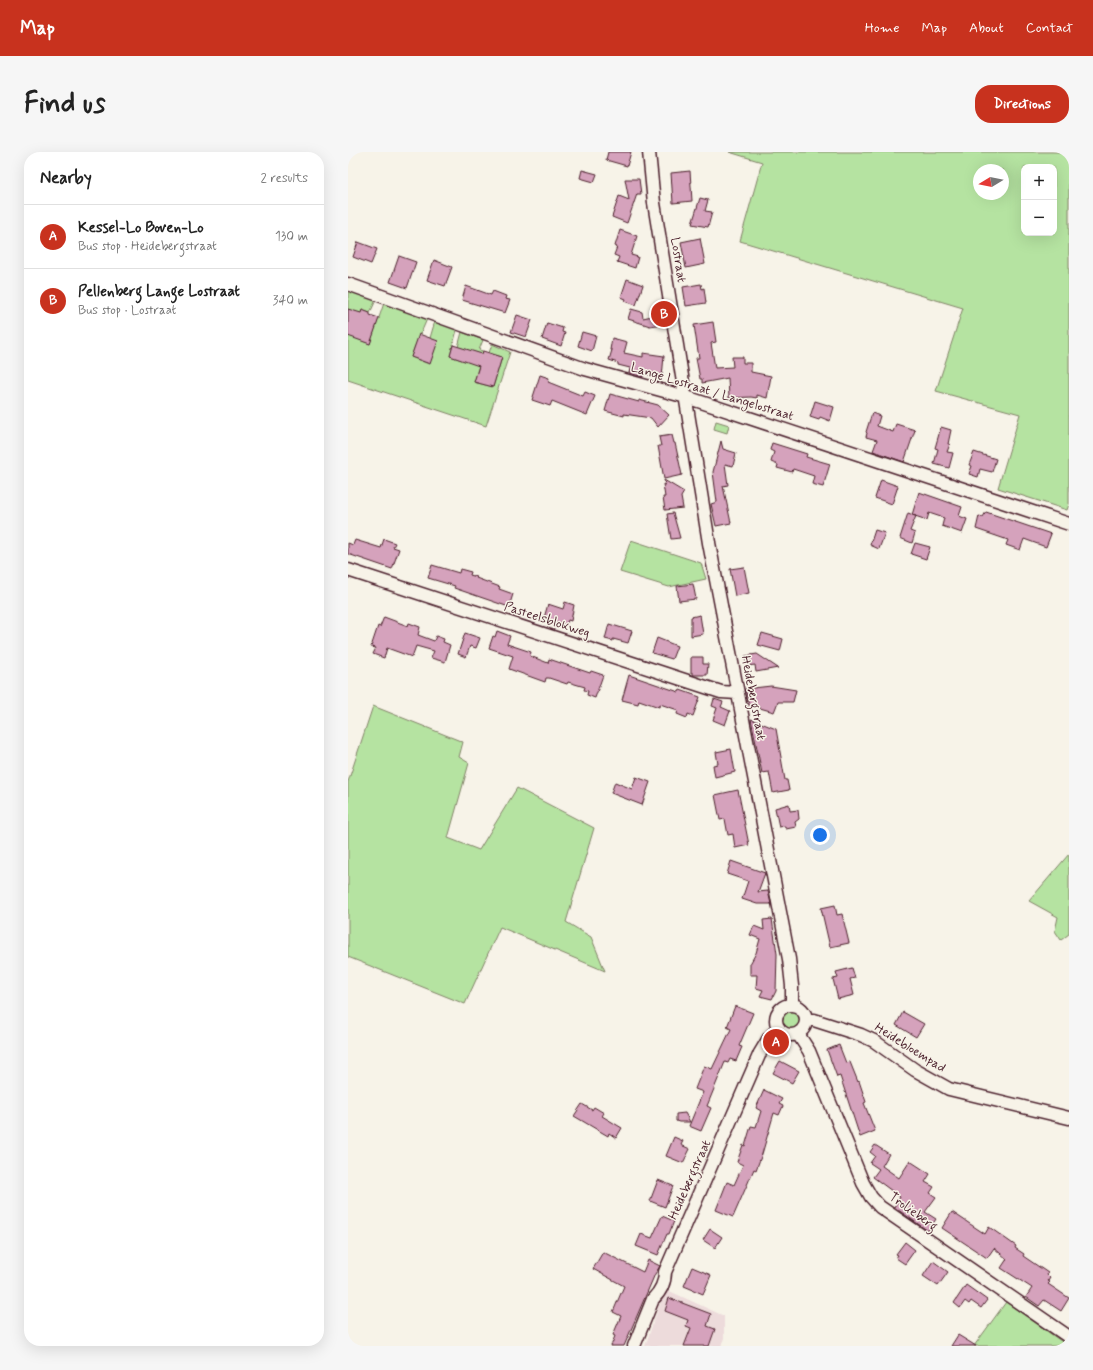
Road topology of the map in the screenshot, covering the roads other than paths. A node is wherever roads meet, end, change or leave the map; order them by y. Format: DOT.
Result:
graph roads {
  1 [pos="649,152"];
  2 [pos="348,284"];
  3 [pos="686,397"];
  4 [pos="1069,524"];
  5 [pos="348,570"];
  6 [pos="737,693"];
  7 [pos="792,1005"];
  8 [pos="806,1020"];
  9 [pos="778,1029"];
  10 [pos="798,1034"];
  11 [pos="1069,1118"];
  12 [pos="1069,1336"];
  13 [pos="634,1346"];
  1 -- 3 [label="street, Lostraat"];
  2 -- 3 [label="street, Lange Lostraat / Langelostraat"];
  3 -- 4 [label="street, Lange Lostraat / Langelostraat"];
  3 -- 6 [label="street, Heidebergstraat"];
  5 -- 6 [label="street, Pasteelsblokweg"];
  6 -- 7 [label="street, Heidebergstraat"];
  7 -- 8 [label="street"];
  7 -- 9 [label="street"];
  8 -- 10 [label="street"];
  8 -- 11 [label="street, Heidebloempad"];
  9 -- 10 [label="street"];
  9 -- 13 [label="street, Heidebergstraat"];
  10 -- 12 [label="street, Trolieberg"];
}
